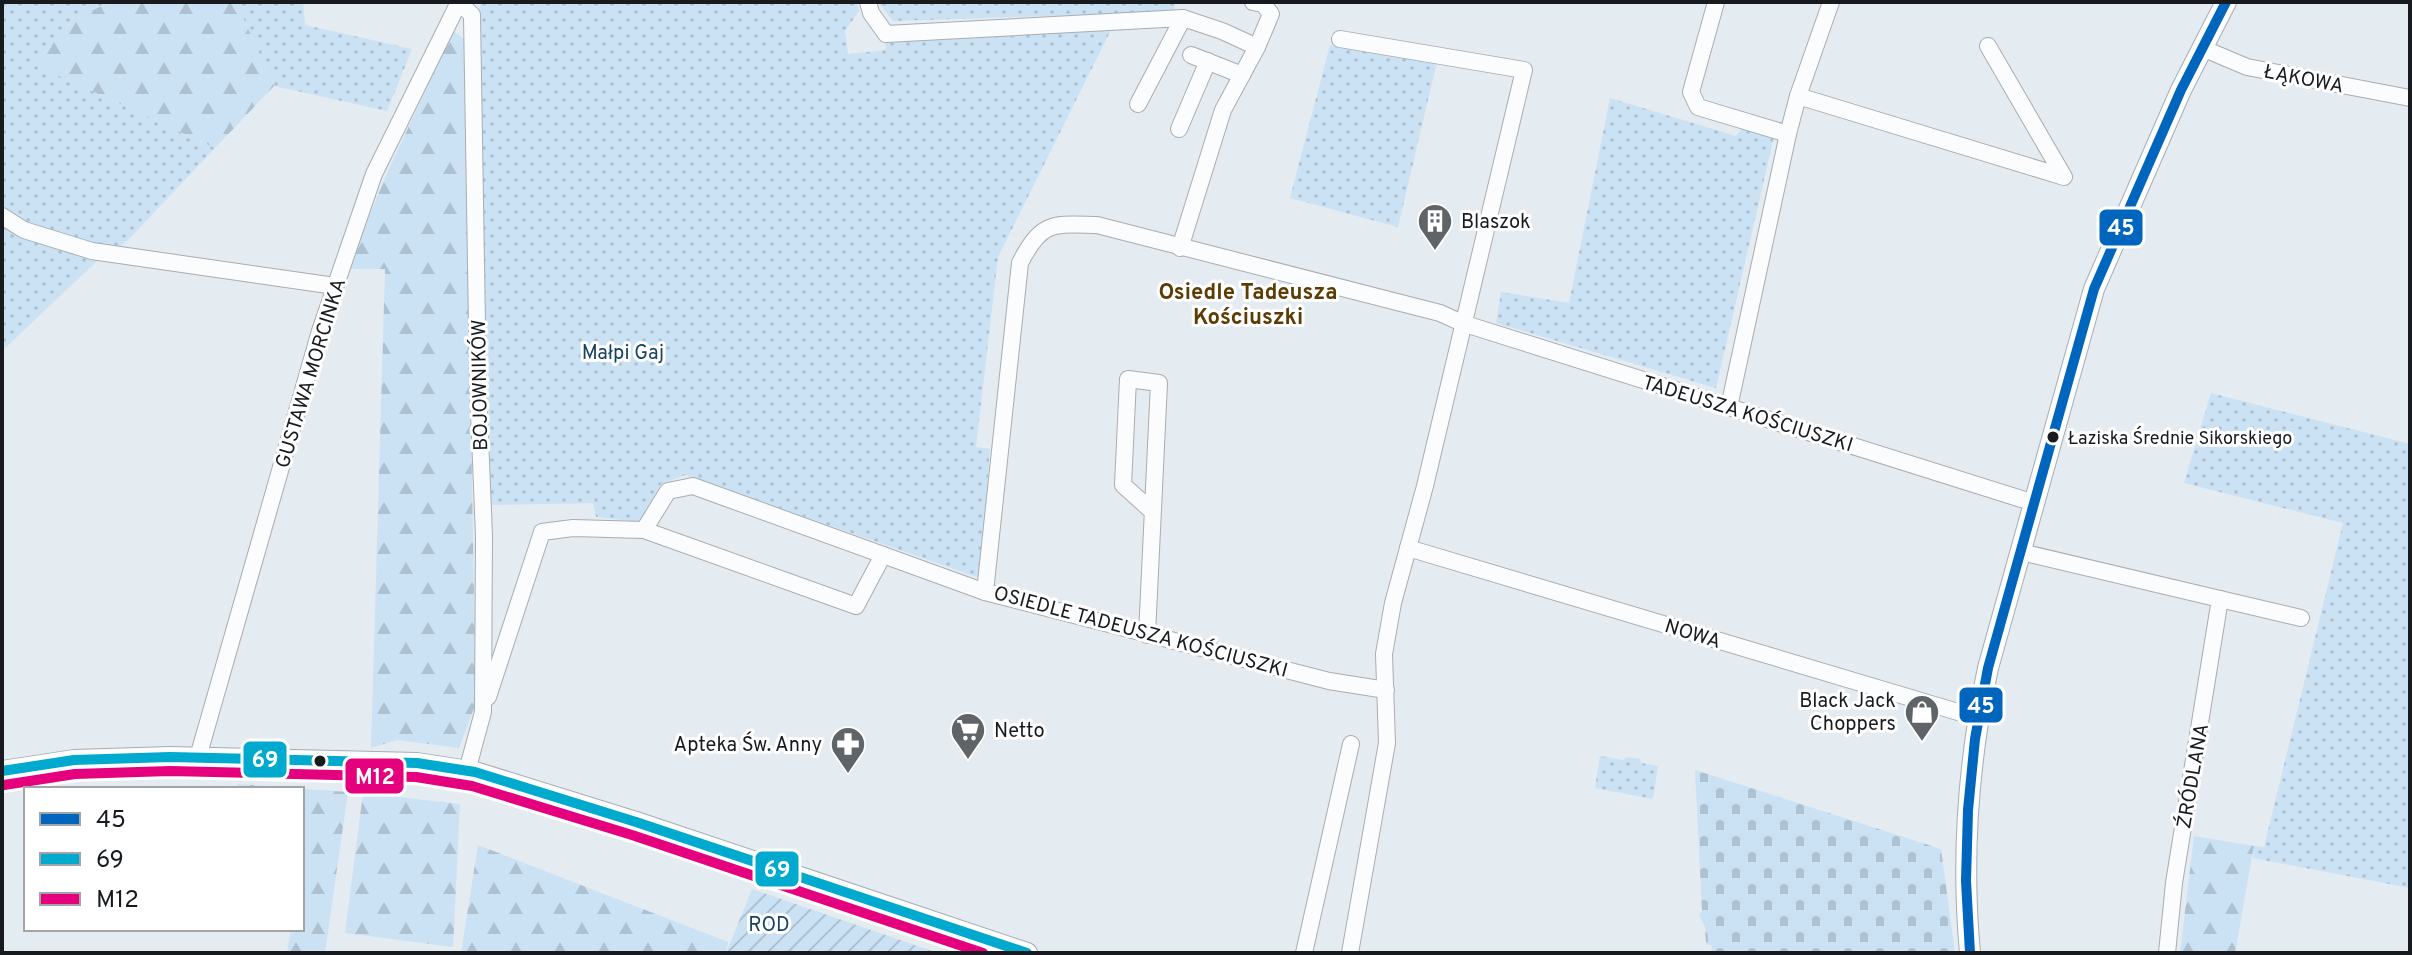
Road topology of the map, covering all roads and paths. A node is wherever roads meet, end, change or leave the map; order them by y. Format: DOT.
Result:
graph roads {
  1 [pos="459,2"];
  2 [pos="868,2"];
  3 [pos="1253,2"];
  4 [pos="1716,2"];
  5 [pos="1831,2"];
  6 [pos="2226,2"];
  7 [pos="1183,18"];
  8 [pos="1340,39"];
  9 [pos="1988,46"];
  10 [pos="1257,47"];
  11 [pos="2202,48"];
  12 [pos="1191,55"];
  13 [pos="1208,61"];
  14 [pos="1242,75"];
  15 [pos="1798,96"];
  16 [pos="2410,98"];
  17 [pos="1138,104"];
  18 [pos="1179,129"];
  19 [pos="1788,134"];
  20 [pos="2,216"];
  21 [pos="1180,248"];
  22 [pos="335,286"];
  23 [pos="1462,323"];
  24 [pos="1729,407"];
  25 [pos="2034,503"];
  26 [pos="1153,512"];
  27 [pos="644,530"];
  28 [pos="1408,548"];
  29 [pos="2021,552"];
  30 [pos="883,555"];
  31 [pos="985,592"];
  32 [pos="2220,599"];
  33 [pos="2301,618"];
  34 [pos="1147,635"];
  35 [pos="1386,690"];
  36 [pos="483,712"];
  37 [pos="1978,718"];
  38 [pos="1351,744"];
  39 [pos="198,757"];
  40 [pos="2,771"];
  41 [pos="467,771"];
  42 [pos="1027,953"];
  43 [pos="1304,953"];
  44 [pos="1350,953"];
  45 [pos="1970,953"];
  46 [pos="2167,953"];
  1 -- 22 [label="street, GUSTAWA MORCINKA"];
  1 -- 36 [label="street, BOJOWNIKÓW"];
  2 -- 7 [label="street"];
  3 -- 10 [label="street"];
  4 -- 19 [label="street"];
  5 -- 15 [label="street"];
  6 -- 11 [label="street"];
  7 -- 10 [label="street"];
  7 -- 17 [label="street"];
  8 -- 23 [label="street"];
  9 -- 15 [label="street"];
  10 -- 14 [label="street"];
  11 -- 16 [label="street, ŁĄKOWA"];
  11 -- 25 [label="street"];
  12 -- 13 [label="street"];
  13 -- 14 [label="street"];
  13 -- 18 [label="street"];
  14 -- 21 [label="street"];
  15 -- 19 [label="street"];
  19 -- 24 [label="street"];
  20 -- 22 [label="street"];
  21 -- 23 [label="street, OSIEDLE TADEUSZA KOŚCIUSZKI"];
  21 -- 31 [label="street, OSIEDLE TADEUSZA KOŚCIUSZKI"];
  22 -- 39 [label="street, GUSTAWA MORCINKA"];
  23 -- 24 [label="street, TADEUSZA KOŚCIUSZKI"];
  23 -- 28 [label="street"];
  24 -- 25 [label="street, TADEUSZA KOŚCIUSZKI"];
  25 -- 29 [label="street"];
  26 -- 26 [label="street"];
  26 -- 34 [label="street"];
  27 -- 30 [label="street"];
  27 -- 30 [label="street"];
  27 -- 36 [label="street"];
  28 -- 35 [label="street"];
  28 -- 37 [label="street, NOWA"];
  29 -- 32 [label="street"];
  29 -- 37 [label="street"];
  30 -- 31 [label="street"];
  31 -- 34 [label="street, OSIEDLE TADEUSZA KOŚCIUSZKI"];
  32 -- 33 [label="street"];
  32 -- 46 [label="street, ŹRÓDLANA"];
  34 -- 35 [label="street, OSIEDLE TADEUSZA KOŚCIUSZKI"];
  35 -- 44 [label="street"];
  36 -- 41 [label="street, BOJOWNIKÓW"];
  37 -- 45 [label="street"];
  38 -- 43 [label="street"];
  39 -- 40 [label="street"];
  39 -- 41 [label="street"];
  41 -- 42 [label="street"];
}
